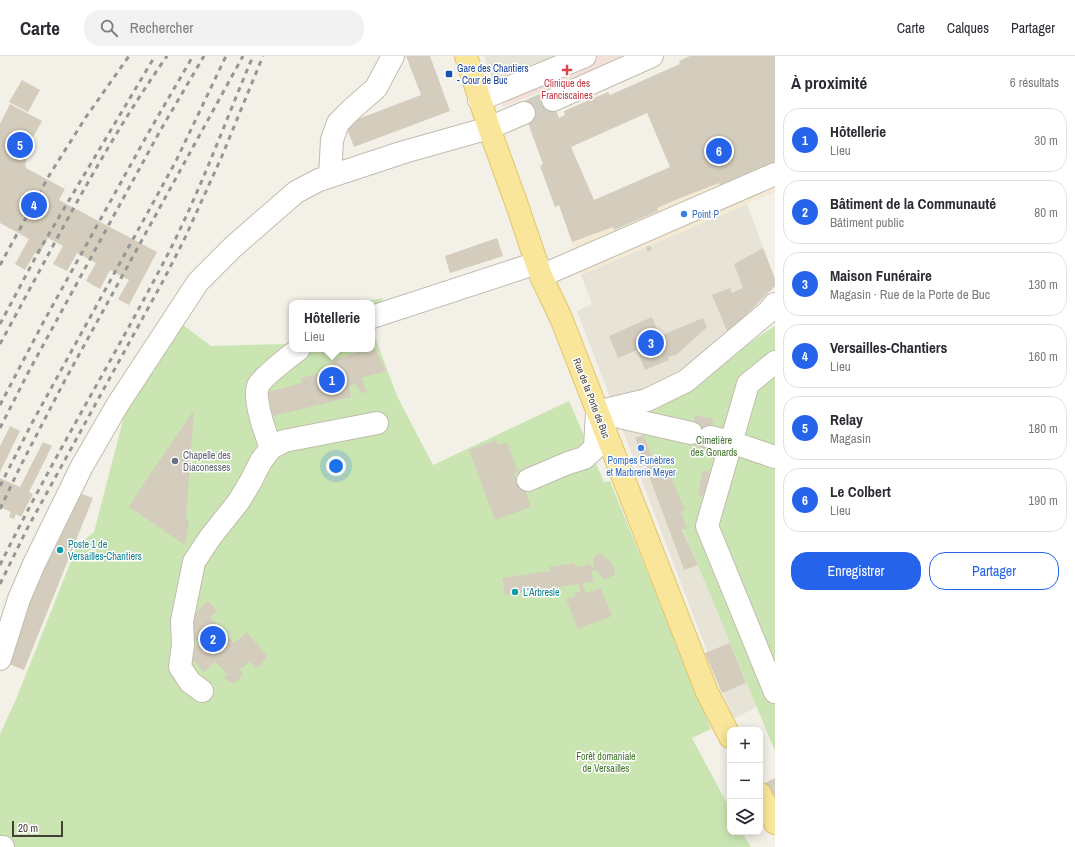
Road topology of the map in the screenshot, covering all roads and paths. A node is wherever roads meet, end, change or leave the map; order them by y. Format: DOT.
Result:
graph roads {
  1 [pos="393,56"];
  2 [pos="466,56"];
  3 [pos="585,56"];
  4 [pos="652,56"];
  5 [pos="479,100"];
  6 [pos="552,100"];
  7 [pos="524,113"];
  8 [pos="489,128"];
  9 [pos="775,174"];
  10 [pos="330,176"];
  11 [pos="539,269"];
  12 [pos="775,304"];
  13 [pos="375,316"];
  14 [pos="295,352"];
  15 [pos="775,362"];
  16 [pos="597,412"];
  17 [pos="378,424"];
  18 [pos="732,442"];
  19 [pos="271,448"];
  20 [pos="775,457"];
  21 [pos="528,480"];
  22 [pos="0,659"];
  23 [pos="202,691"];
  24 [pos="775,692"];
  25 [pos="727,731"];
  26 [pos="763,799"];
  27 [pos="775,823"];
  1 -- 10 [label="lane"];
  2 -- 5 [label="main road, Rue de la Porte de Buc"];
  3 -- 5 [label="lane"];
  4 -- 6 [label="lane"];
  5 -- 8 [label="main road, Rue de la Porte de Buc"];
  7 -- 8 [label="lane"];
  8 -- 10 [label="lane"];
  8 -- 11 [label="main road, Rue de la Porte de Buc"];
  9 -- 11 [label="lane"];
  10 -- 22 [label="lane"];
  11 -- 13 [label="lane"];
  11 -- 16 [label="main road, Rue de la Porte de Buc"];
  12 -- 16 [label="lane"];
  14 -- 19 [label="lane"];
  15 -- 18 [label="lane"];
  16 -- 18 [label="lane"];
  16 -- 21 [label="lane"];
  16 -- 25 [label="main road, Rue de la Porte de Buc"];
  17 -- 19 [label="lane"];
  18 -- 20 [label="lane"];
  18 -- 24 [label="lane"];
  19 -- 23 [label="lane"];
  26 -- 27 [label="main road"];
}
